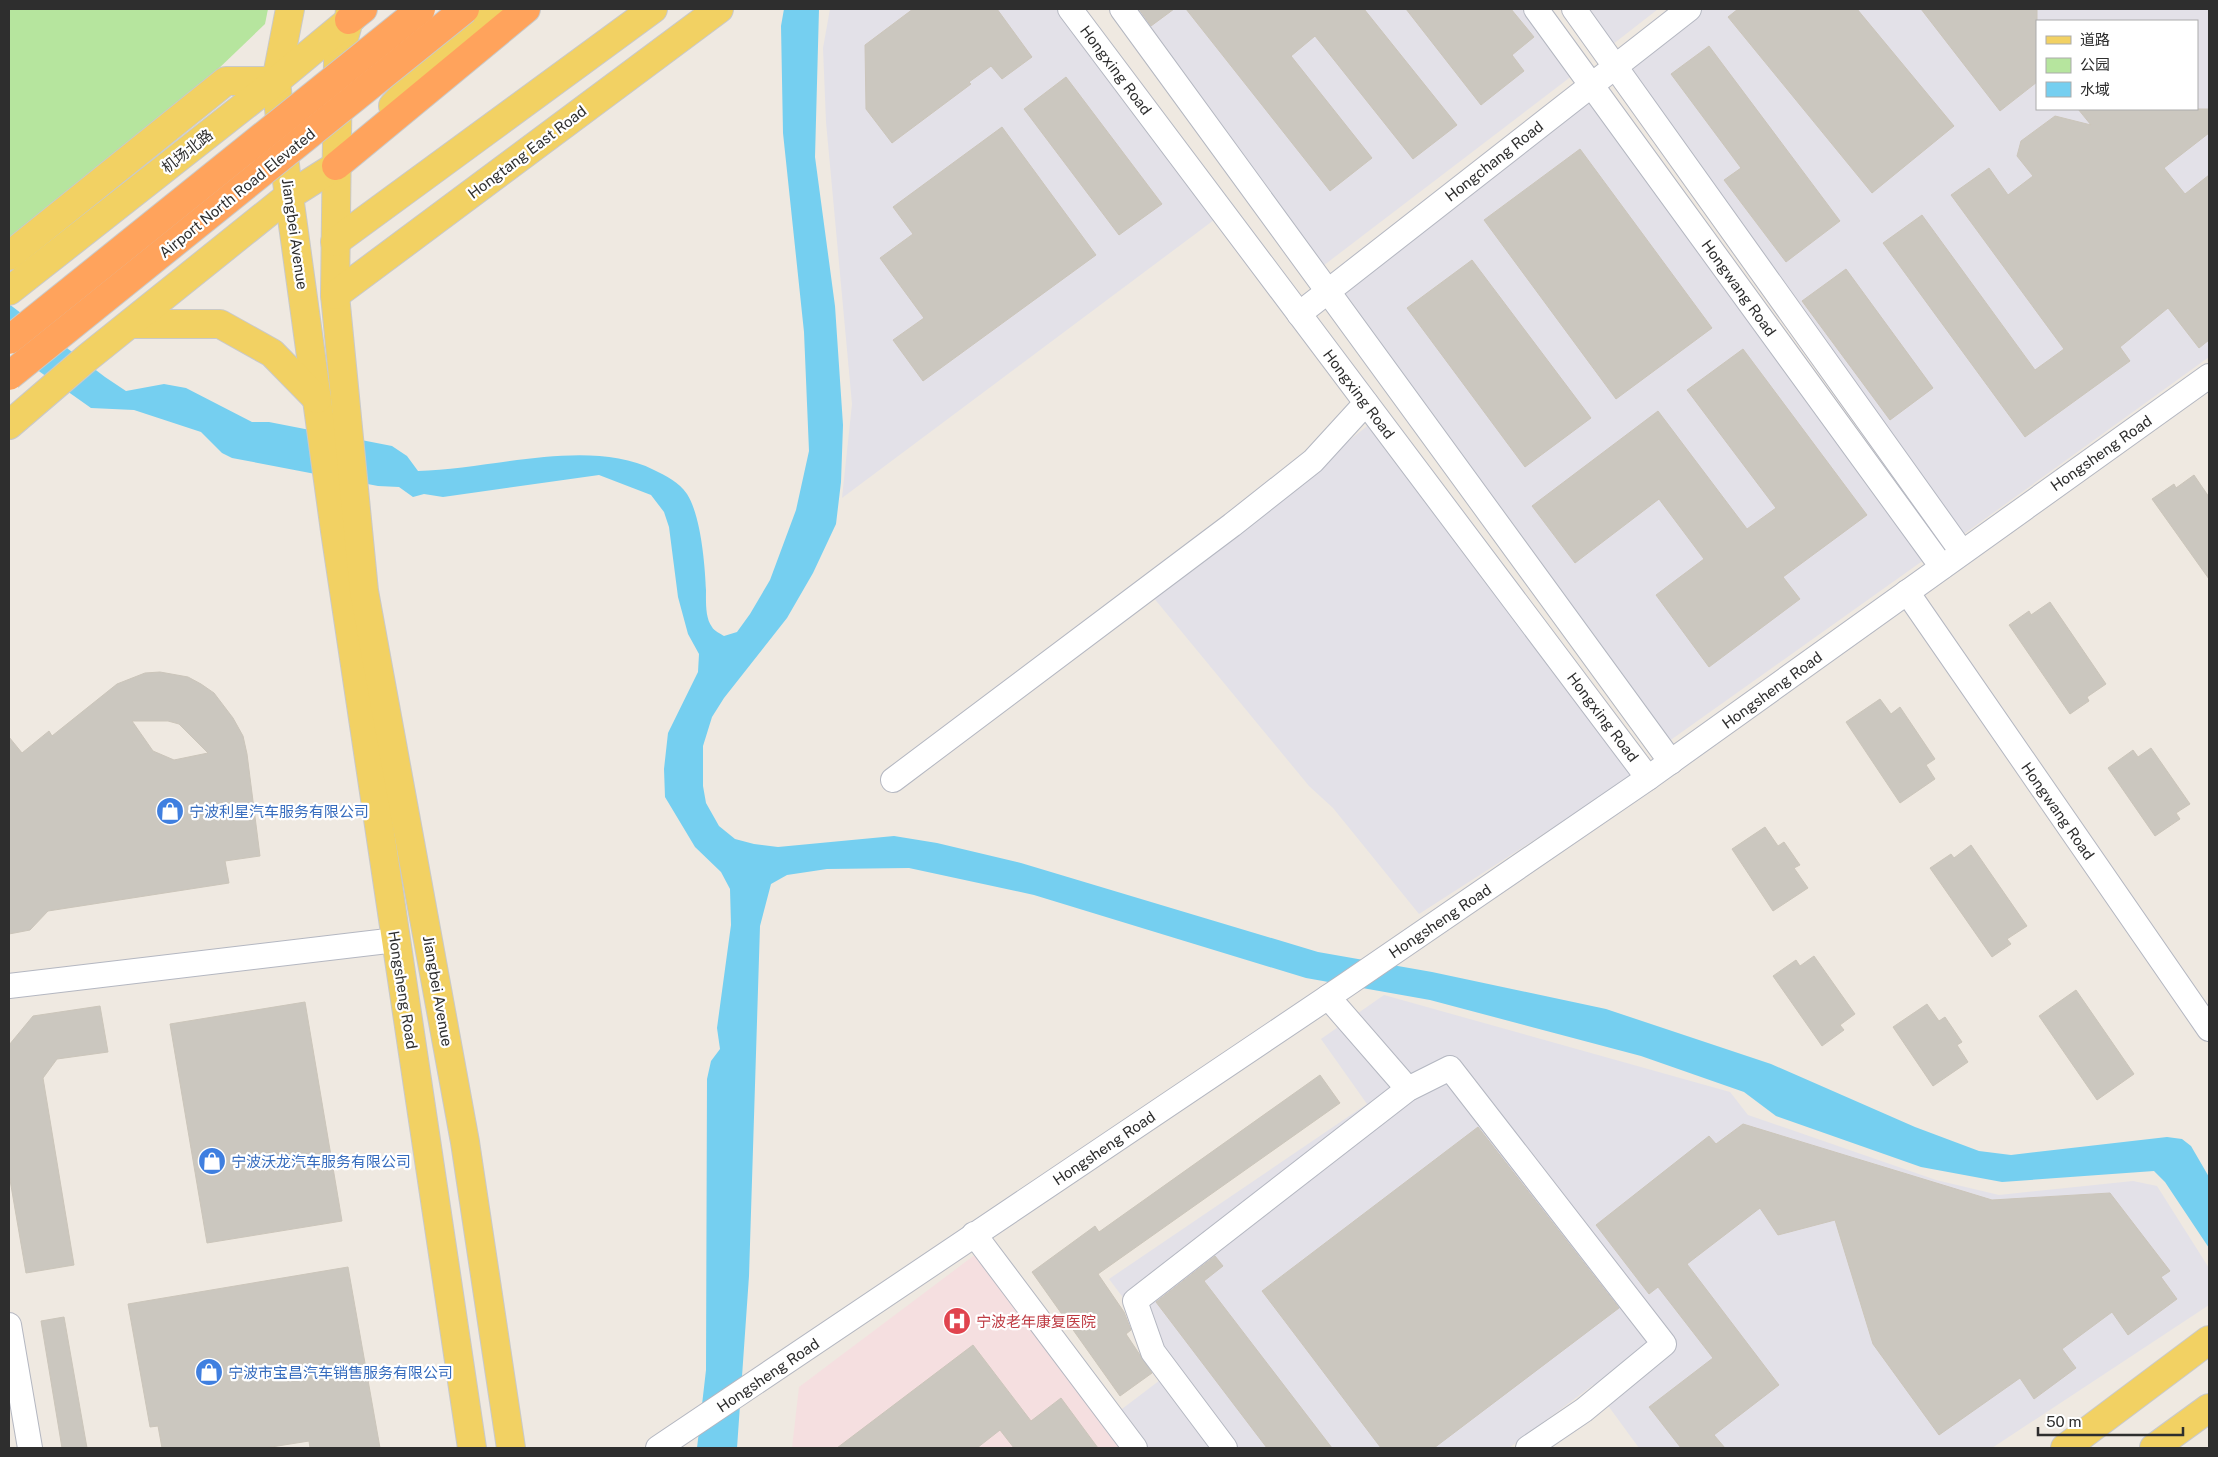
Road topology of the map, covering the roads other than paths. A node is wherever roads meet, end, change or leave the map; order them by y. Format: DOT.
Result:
graph roads {
  1 [pos="290,9"];
  2 [pos="420,9"];
  3 [pos="465,9"];
  4 [pos="502,9"];
  5 [pos="526,9"];
  6 [pos="653,9"];
  7 [pos="719,9"];
  8 [pos="1070,9"];
  9 [pos="1122,9"];
  10 [pos="1536,9"];
  11 [pos="1574,9"];
  12 [pos="1689,9"];
  13 [pos="356,12"];
  14 [pos="1615,66"];
  15 [pos="276,81"];
  16 [pos="1592,85"];
  17 [pos="336,166"];
  18 [pos="290,195"];
  19 [pos="335,242"];
  20 [pos="13,252"];
  21 [pos="9,291"];
  22 [pos="1328,291"];
  23 [pos="334,295"];
  24 [pos="1299,314"];
  25 [pos="130,324"];
  26 [pos="9,340"];
  27 [pos="9,376"];
  28 [pos="2209,376"];
  29 [pos="317,400"];
  30 [pos="1366,403"];
  31 [pos="13,422"];
  32 [pos="347,533"];
  33 [pos="1962,552"];
  34 [pos="1942,567"];
  35 [pos="1907,592"];
  36 [pos="1671,762"];
  37 [pos="1648,778"];
  38 [pos="893,780"];
  39 [pos="396,940"];
  40 [pos="9,986"];
  41 [pos="1337,991"];
  42 [pos="2209,1030"];
  43 [pos="1408,1089"];
  44 [pos="974,1234"];
  45 [pos="9,1325"];
  46 [pos="2209,1340"];
  47 [pos="2209,1408"];
  48 [pos="30,1448"];
  49 [pos="472,1448"];
  50 [pos="511,1448"];
  51 [pos="658,1448"];
  52 [pos="1135,1448"];
  53 [pos="1225,1448"];
  54 [pos="1528,1448"];
  55 [pos="2065,1448"];
  56 [pos="2154,1448"];
  1 -- 15 [label="main road, Jiangbei Avenue"];
  2 -- 26 [label="highway, Airport North Road Elevated, bridge"];
  3 -- 27 [label="highway, Airport North Road Elevated, bridge"];
  4 -- 17 [label="main road"];
  5 -- 17 [label="highway"];
  6 -- 19 [label="main road"];
  7 -- 23 [label="main road, Hongtang East Road"];
  8 -- 24 [label="street, Hongxing Road"];
  9 -- 22 [label="street, Hongxing Road"];
  10 -- 16 [label="street, Hongwang Road"];
  11 -- 14 [label="street, Hongwang Road"];
  12 -- 14 [label="street, Hongchang Road"];
  13 -- 15 [label="main road, 机场北路"];
  13 -- 17 [label="main road"];
  14 -- 16 [label="street, Hongchang Road"];
  14 -- 33 [label="street, Hongwang Road"];
  15 -- 18 [label="main road, Jiangbei Avenue"];
  15 -- 20 [label="main road"];
  15 -- 21 [label="main road, 机场北路"];
  16 -- 22 [label="street, Hongchang Road"];
  16 -- 34 [label="street, Hongwang Road"];
  17 -- 18 [label="main road"];
  17 -- 19 [label="main road"];
  18 -- 25 [label="main road"];
  18 -- 29 [label="main road, Jiangbei Avenue"];
  19 -- 23 [label="main road"];
  22 -- 24 [label="street, Hongchang Road"];
  22 -- 36 [label="street, Hongxing Road"];
  23 -- 32 [label="main road"];
  24 -- 30 [label="street, Hongxing Road"];
  25 -- 29 [label="main road"];
  25 -- 31 [label="main road"];
  28 -- 33 [label="street, Hongsheng Road"];
  29 -- 32 [label="main road, Jiangbei Avenue"];
  30 -- 37 [label="street, Hongxing Road"];
  30 -- 38 [label="street"];
  32 -- 39 [label="main road, Hongsheng Road"];
  32 -- 50 [label="main road, Jiangbei Avenue"];
  33 -- 34 [label="street, Hongsheng Road"];
  34 -- 35 [label="street, Hongsheng Road"];
  35 -- 36 [label="street, Hongsheng Road"];
  35 -- 42 [label="street, Hongwang Road"];
  36 -- 37 [label="street, Hongsheng Road"];
  37 -- 41 [label="street, Hongsheng Road"];
  39 -- 40 [label="street"];
  39 -- 49 [label="main road, Hongsheng Road"];
  41 -- 43 [label="street"];
  41 -- 44 [label="street, Hongsheng Road"];
  43 -- 53 [label="street"];
  43 -- 54 [label="street"];
  44 -- 51 [label="street, Hongsheng Road"];
  44 -- 52 [label="street"];
  45 -- 48 [label="street"];
  46 -- 55 [label="main road"];
  47 -- 56 [label="main road"];
}
